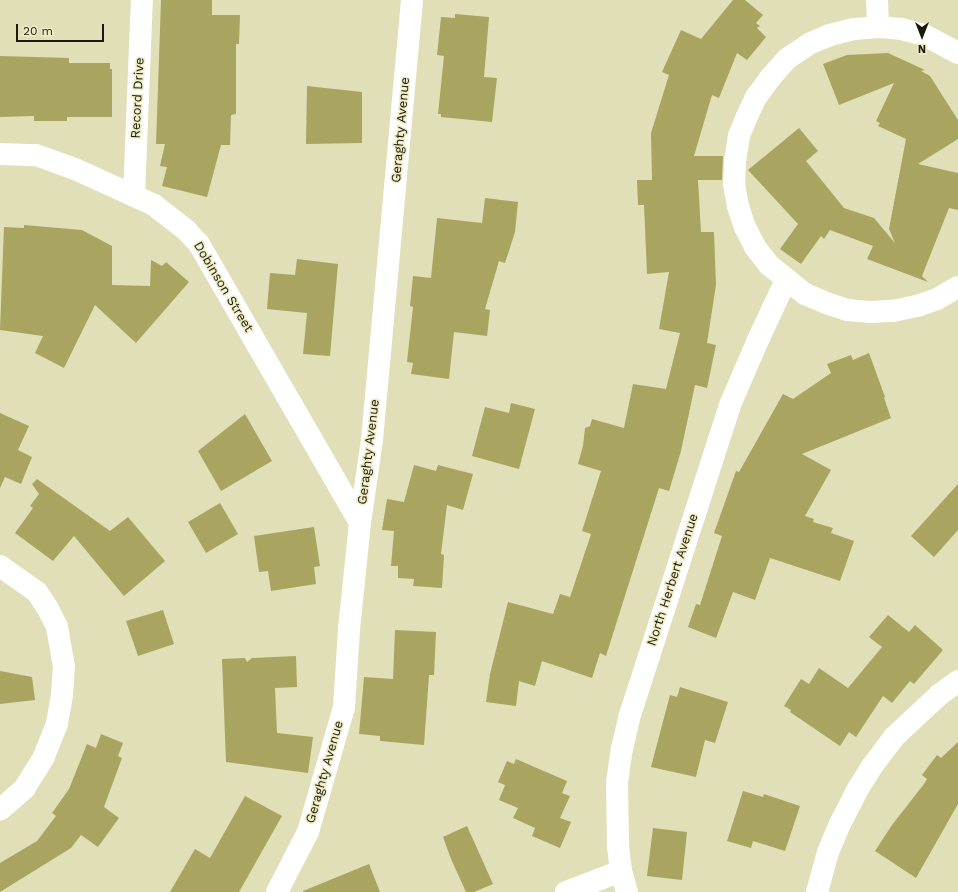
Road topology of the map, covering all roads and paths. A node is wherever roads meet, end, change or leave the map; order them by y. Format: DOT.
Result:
graph roads {
  1 [pos="142,0"];
  2 [pos="412,0"];
  3 [pos="877,0"];
  4 [pos="878,27"];
  5 [pos="958,53"];
  6 [pos="0,154"];
  7 [pos="134,196"];
  8 [pos="786,280"];
  9 [pos="958,287"];
  10 [pos="360,523"];
  11 [pos="0,566"];
  12 [pos="958,681"];
  13 [pos="0,810"];
  14 [pos="621,871"];
  15 [pos="277,892"];
  16 [pos="566,892"];
  17 [pos="627,892"];
  18 [pos="817,892"];
  1 -- 7 [label="street, Record Drive"];
  2 -- 10 [label="street, Geraghty Avenue"];
  3 -- 4 [label="street"];
  4 -- 5 [label="street"];
  4 -- 8 [label="street"];
  6 -- 7 [label="street, Dobinson Street"];
  7 -- 10 [label="street, Dobinson Street"];
  8 -- 9 [label="street"];
  8 -- 14 [label="street, North Herbert Avenue"];
  10 -- 15 [label="street, Geraghty Avenue"];
  11 -- 13 [label="street"];
  12 -- 18 [label="street"];
  14 -- 16 [label="street"];
  14 -- 17 [label="street, North Herbert Avenue"];
}
